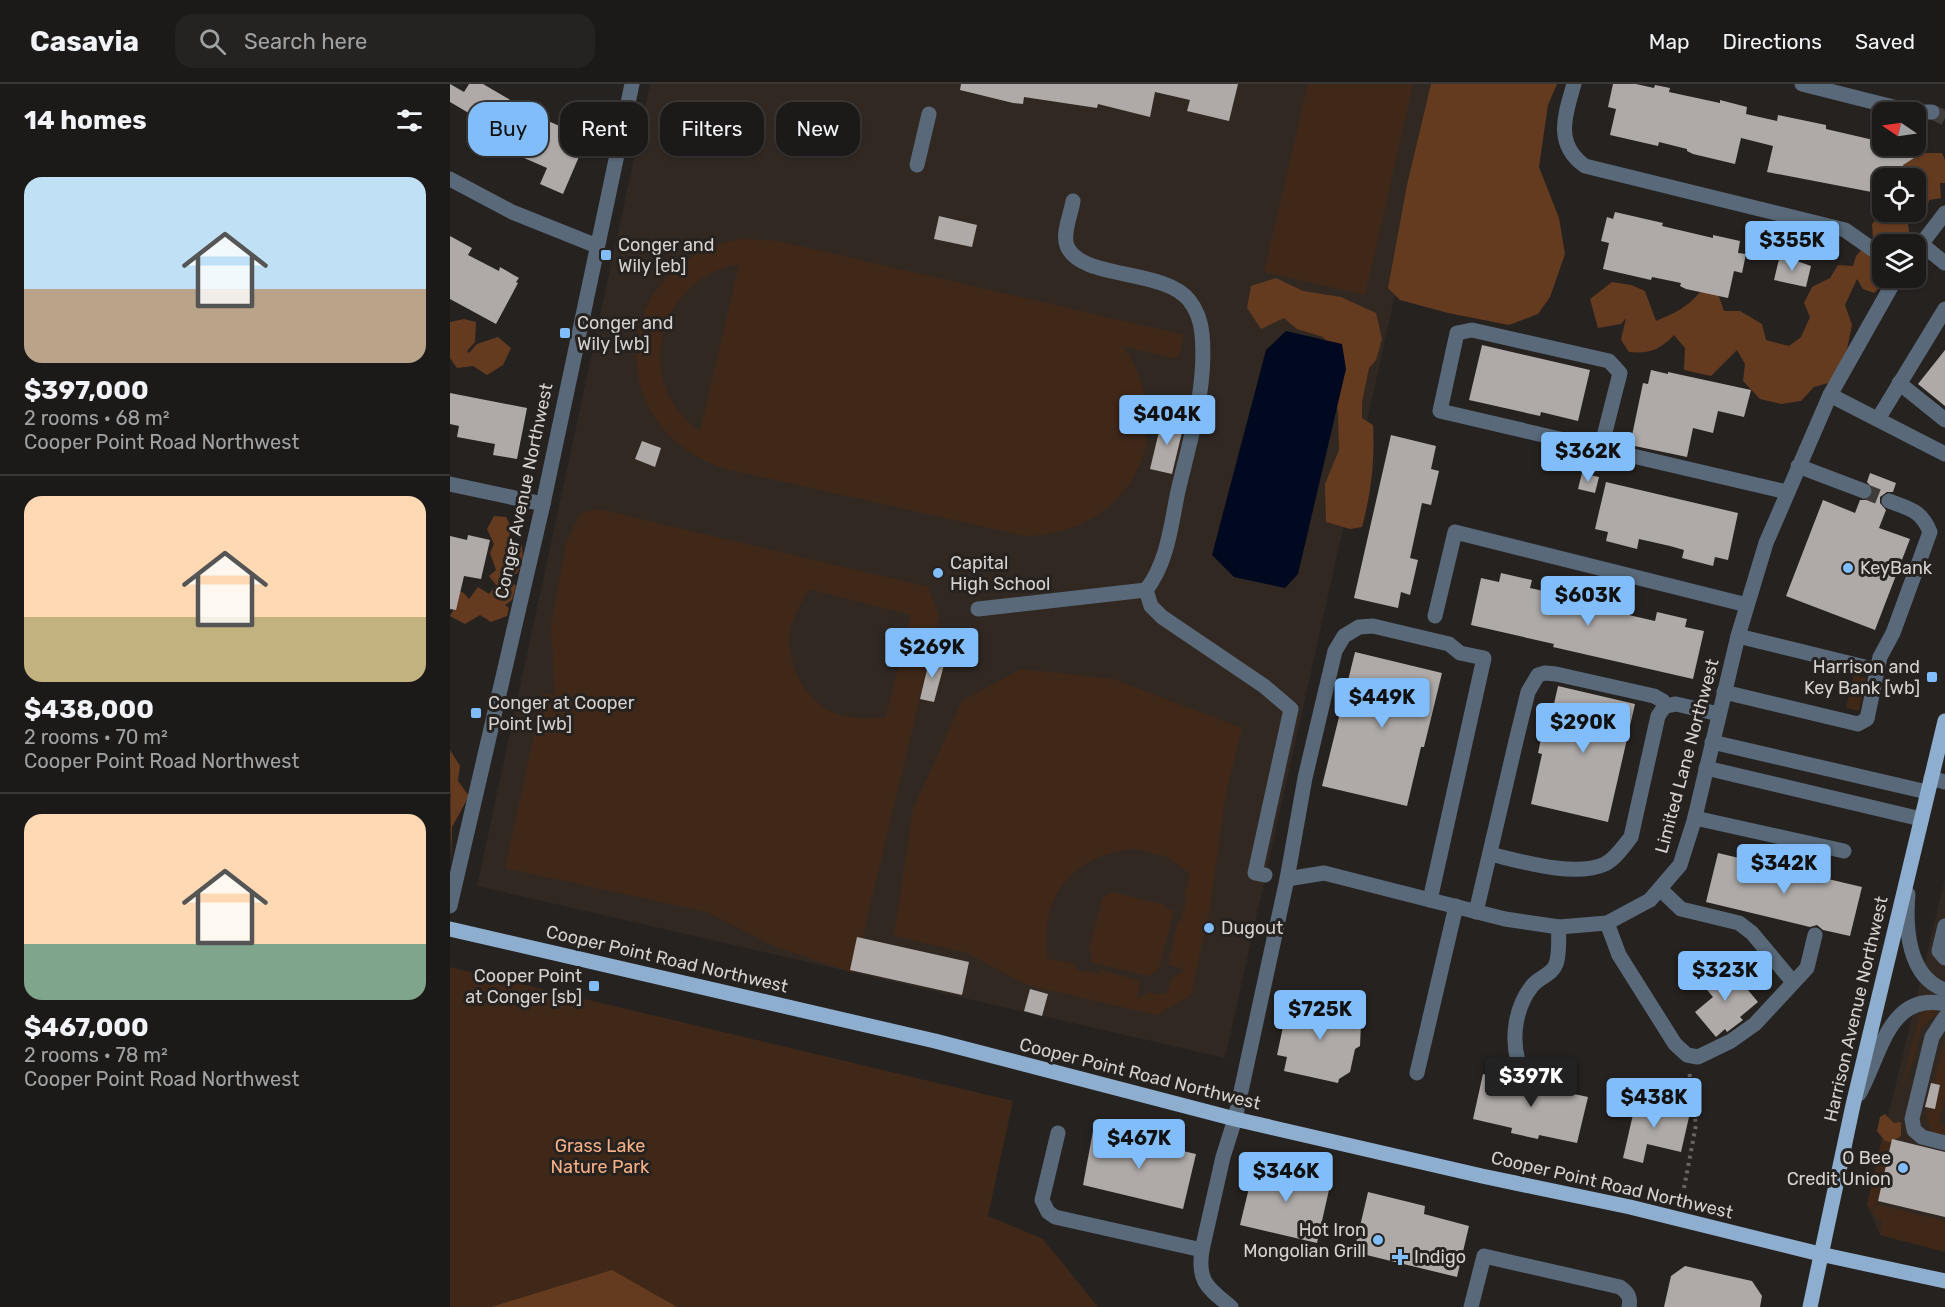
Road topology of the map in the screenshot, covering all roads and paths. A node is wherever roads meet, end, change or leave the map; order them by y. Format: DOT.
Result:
graph roads {
  1 [pos="632,84"];
  2 [pos="1574,84"];
  3 [pos="1802,84"];
  4 [pos="1932,112"];
  5 [pos="929,114"];
  6 [pos="916,165"];
  7 [pos="450,179"];
  8 [pos="1073,201"];
  9 [pos="1945,213"];
  10 [pos="1926,238"];
  11 [pos="597,246"];
  12 [pos="1872,249"];
  13 [pos="1926,252"];
  14 [pos="1945,263"];
  15 [pos="1890,288"];
  16 [pos="1945,309"];
  17 [pos="1899,383"];
  18 [pos="1830,395"];
  19 [pos="1878,419"];
  20 [pos="1945,420"];
  21 [pos="1602,448"];
  22 [pos="1945,454"];
  23 [pos="1798,466"];
  24 [pos="450,483"];
  25 [pos="1864,491"];
  26 [pos="1787,492"];
  27 [pos="1889,501"];
  28 [pos="543,504"];
  29 [pos="1146,590"];
  30 [pos="1747,605"];
  31 [pos="978,609"];
  32 [pos="1435,616"];
  33 [pos="1738,636"];
  34 [pos="1877,670"];
  35 [pos="1724,692"];
  36 [pos="1665,706"];
  37 [pos="1719,714"];
  38 [pos="1945,721"];
  39 [pos="1713,742"];
  40 [pos="1707,768"];
  41 [pos="1934,784"];
  42 [pos="1695,818"];
  43 [pos="1921,819"];
  44 [pos="1844,851"];
  45 [pos="1490,854"];
  46 [pos="1909,872"];
  47 [pos="1265,875"];
  48 [pos="1287,879"];
  49 [pos="1660,889"];
  50 [pos="1430,900"];
  51 [pos="450,906"];
  52 [pos="1456,906"];
  53 [pos="1476,912"];
  54 [pos="1607,923"];
  55 [pos="1945,926"];
  56 [pos="1559,927"];
  57 [pos="450,929"];
  58 [pos="1815,935"];
  59 [pos="1945,957"];
  60 [pos="1793,982"];
  61 [pos="1945,990"];
  62 [pos="1945,1004"];
  63 [pos="1945,1017"];
  64 [pos="1687,1055"];
  65 [pos="1518,1060"];
  66 [pos="1418,1073"];
  67 [pos="1853,1105"];
  68 [pos="1235,1119"];
  69 [pos="1058,1133"];
  70 [pos="1945,1143"];
  71 [pos="1684,1188"];
  72 [pos="1202,1250"];
  73 [pos="1820,1254"];
  74 [pos="1945,1281"];
  75 [pos="1231,1307"];
  76 [pos="1471,1307"];
  77 [pos="1629,1307"];
  78 [pos="1810,1307"];
  1 -- 11 [label="street, Conger Avenue Northwest"];
  2 -- 12 [label="street"];
  3 -- 4 [label="street"];
  5 -- 6 [label="street"];
  7 -- 11 [label="street"];
  8 -- 29 [label="street"];
  9 -- 10 [label="street"];
  11 -- 28 [label="street, Conger Avenue Northwest"];
  13 -- 14 [label="street"];
  15 -- 18 [label="street, Limited Lane Northwest"];
  16 -- 17 [label="street"];
  17 -- 19 [label="street"];
  17 -- 20 [label="street"];
  18 -- 19 [label="street"];
  18 -- 23 [label="street, Limited Lane Northwest"];
  19 -- 22 [label="street"];
  21 -- 21 [label="street"];
  21 -- 26 [label="street"];
  23 -- 25 [label="street"];
  23 -- 26 [label="street, Limited Lane Northwest"];
  24 -- 28 [label="street"];
  26 -- 30 [label="street, Limited Lane Northwest"];
  27 -- 34 [label="street"];
  28 -- 51 [label="street, Conger Avenue Northwest"];
  29 -- 31 [label="street"];
  29 -- 47 [label="street"];
  30 -- 32 [label="street"];
  30 -- 33 [label="street, Limited Lane Northwest"];
  33 -- 34 [label="street"];
  33 -- 35 [label="street, Limited Lane Northwest"];
  34 -- 35 [label="street"];
  35 -- 37 [label="street, Limited Lane Northwest"];
  36 -- 37 [label="street"];
  36 -- 45 [label="street"];
  36 -- 45 [label="street"];
  37 -- 39 [label="street, Limited Lane Northwest"];
  38 -- 41 [label="main road, Harrison Avenue Northwest"];
  39 -- 40 [label="street, Limited Lane Northwest"];
  39 -- 41 [label="street"];
  40 -- 42 [label="street, Limited Lane Northwest"];
  40 -- 43 [label="street"];
  41 -- 43 [label="main road, Harrison Avenue Northwest"];
  42 -- 44 [label="street"];
  42 -- 49 [label="street, Limited Lane Northwest"];
  43 -- 46 [label="main road, Harrison Avenue Northwest"];
  45 -- 53 [label="street"];
  46 -- 61 [label="street"];
  46 -- 67 [label="main road, Harrison Avenue Northwest"];
  48 -- 50 [label="street, Limited Lane Northwest"];
  48 -- 50 [label="street"];
  48 -- 68 [label="street"];
  49 -- 54 [label="street, Limited Lane Northwest"];
  49 -- 60 [label="street"];
  50 -- 52 [label="street, Limited Lane Northwest"];
  52 -- 53 [label="street, Limited Lane Northwest"];
  52 -- 66 [label="street"];
  53 -- 56 [label="street, Limited Lane Northwest"];
  54 -- 56 [label="street, Limited Lane Northwest"];
  54 -- 64 [label="street"];
  55 -- 59 [label="street"];
  56 -- 65 [label="street"];
  57 -- 68 [label="main road, Cooper Point Road Northwest"];
  58 -- 60 [label="street"];
  60 -- 64 [label="street"];
  62 -- 67 [label="street"];
  63 -- 70 [label="street"];
  64 -- 71 [label="path"];
  67 -- 73 [label="main road, Harrison Avenue Northwest"];
  68 -- 72 [label="street"];
  68 -- 73 [label="main road, Cooper Point Road Northwest"];
  69 -- 72 [label="street"];
  72 -- 75 [label="street"];
  73 -- 74 [label="main road, Cooper Point Road Northwest"];
  73 -- 78 [label="main road, Harrison Avenue Northwest"];
  76 -- 77 [label="street"];
}
